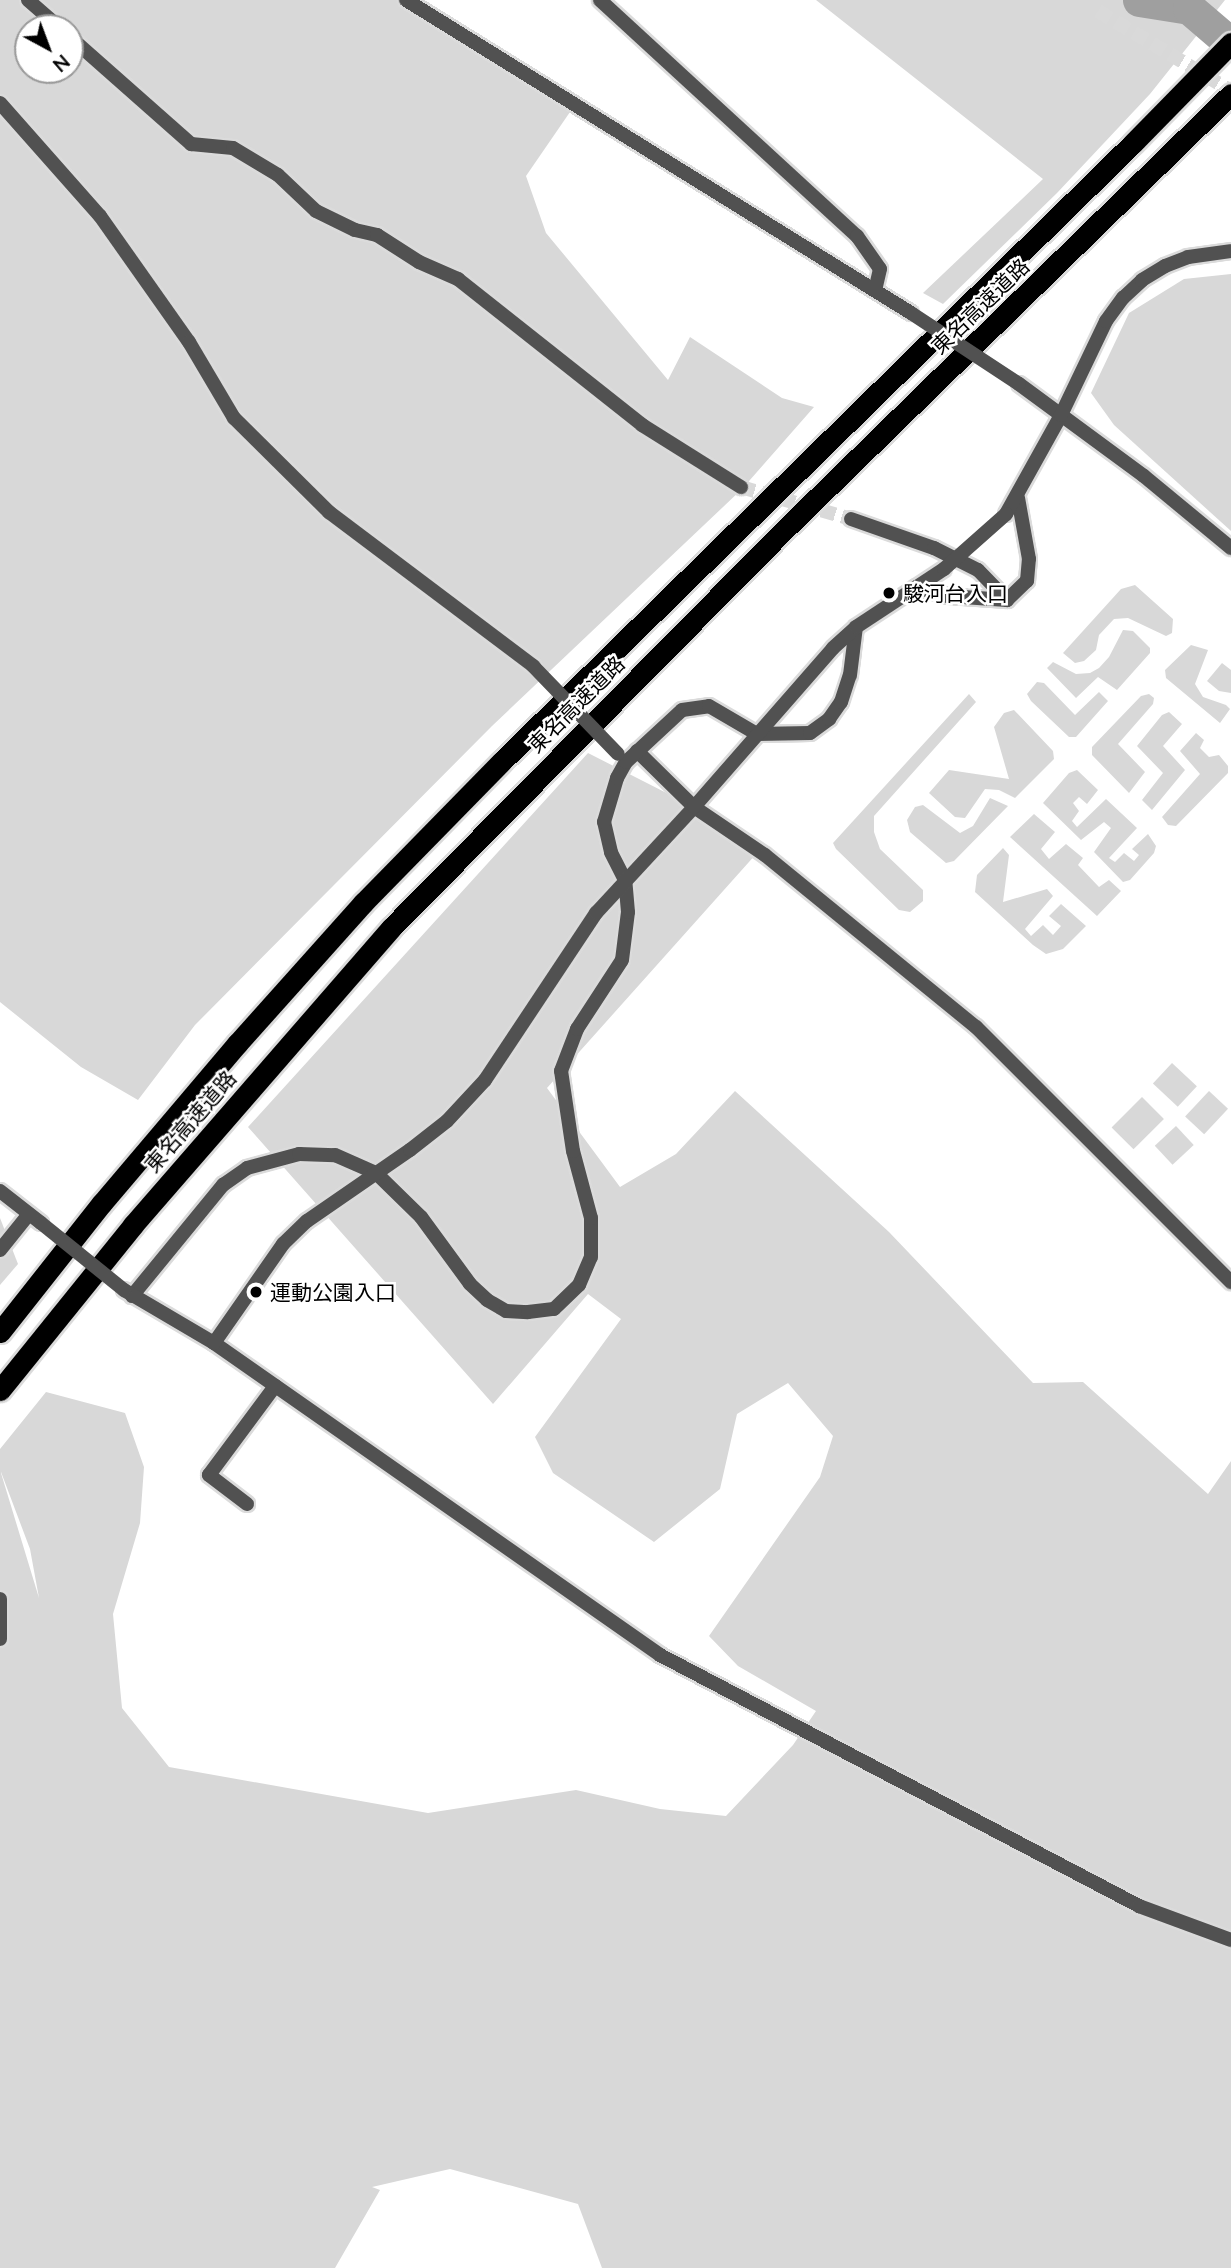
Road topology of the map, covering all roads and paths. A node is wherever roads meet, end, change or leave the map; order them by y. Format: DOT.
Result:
graph roads {
  1 [pos="28,0"];
  2 [pos="406,0"];
  3 [pos="600,0"];
  4 [pos="44,14"];
  5 [pos="1231,43"];
  6 [pos="84,49"];
  7 [pos="1231,94"];
  8 [pos="0,103"];
  9 [pos="1231,251"];
  10 [pos="875,290"];
  11 [pos="1061,415"];
  12 [pos="741,487"];
  13 [pos="1018,498"];
  14 [pos="851,519"];
  15 [pos="1231,548"];
  16 [pos="916,587"];
  17 [pos="1007,600"];
  18 [pos="856,626"];
  19 [pos="757,734"];
  20 [pos="637,751"];
  21 [pos="622,758"];
  22 [pos="694,807"];
  23 [pos="625,880"];
  24 [pos="376,1173"];
  25 [pos="0,1191"];
  26 [pos="35,1219"];
  27 [pos="0,1251"];
  28 [pos="1231,1282"];
  29 [pos="128,1293"];
  30 [pos="0,1332"];
  31 [pos="214,1343"];
  32 [pos="275,1386"];
  33 [pos="0,1390"];
  34 [pos="247,1504"];
  35 [pos="0,1599"];
  36 [pos="0,1639"];
  37 [pos="1231,1940"];
  1 -- 4 [label="street"];
  2 -- 10 [label="street"];
  3 -- 10 [label="street"];
  5 -- 30 [label="highway, 東名高速道路"];
  6 -- 12 [label="street"];
  7 -- 33 [label="highway, 東名高速道路"];
  8 -- 21 [label="street, bridge"];
  9 -- 11 [label="street"];
  10 -- 11 [label="street, bridge"];
  11 -- 13 [label="street"];
  11 -- 15 [label="street"];
  13 -- 16 [label="street, bridge"];
  13 -- 17 [label="street"];
  14 -- 17 [label="street"];
  16 -- 17 [label="street"];
  16 -- 18 [label="street"];
  18 -- 19 [label="street"];
  18 -- 19 [label="street"];
  19 -- 20 [label="street"];
  19 -- 22 [label="street"];
  20 -- 21 [label="street"];
  20 -- 22 [label="street"];
  21 -- 23 [label="street"];
  22 -- 23 [label="street"];
  22 -- 28 [label="street"];
  23 -- 24 [label="street"];
  23 -- 24 [label="street"];
  24 -- 29 [label="street"];
  24 -- 31 [label="street"];
  25 -- 26 [label="street"];
  26 -- 27 [label="street"];
  26 -- 29 [label="street, bridge"];
  29 -- 31 [label="street"];
  31 -- 32 [label="street"];
  32 -- 34 [label="street"];
  32 -- 37 [label="street"];
  35 -- 36 [label="street"];
}
